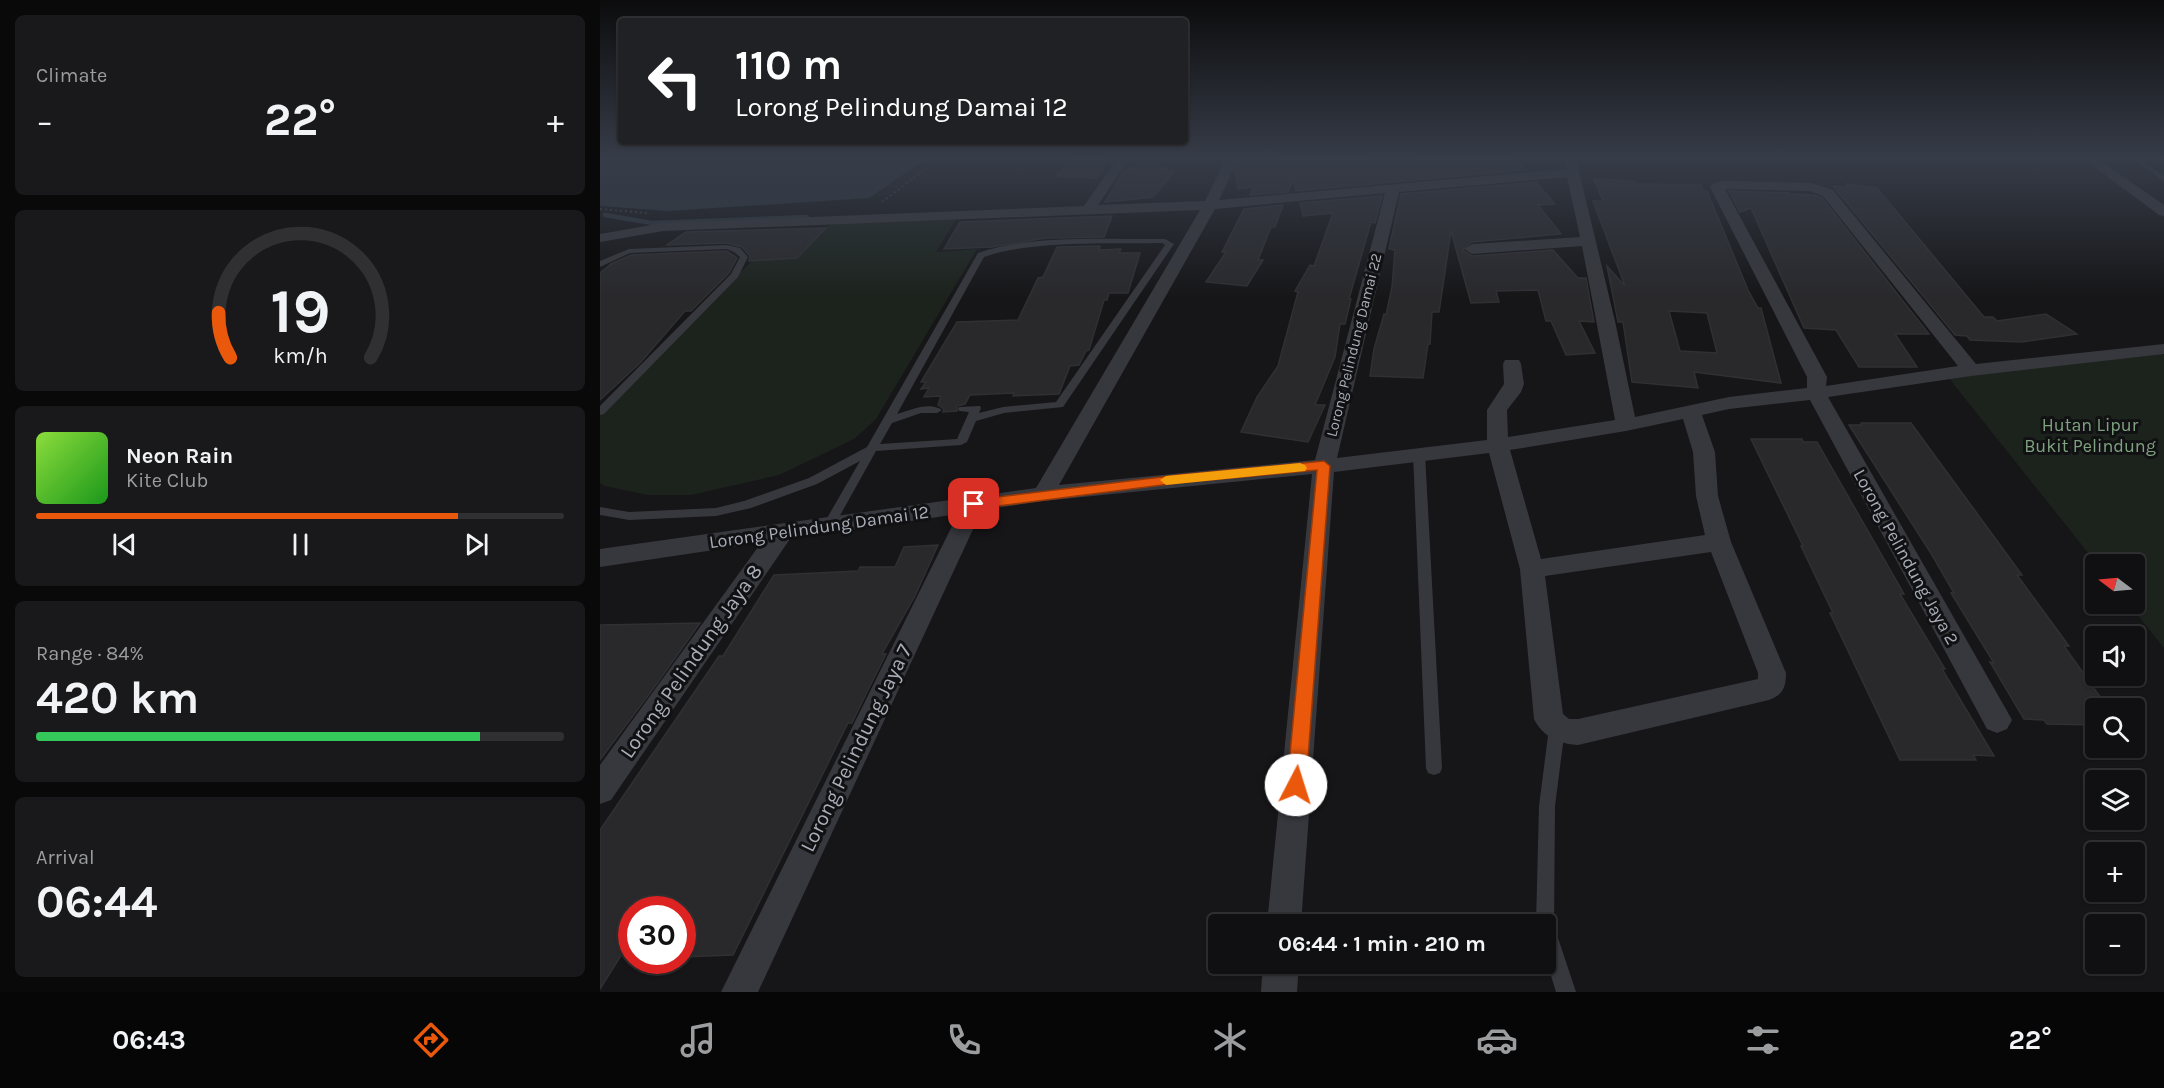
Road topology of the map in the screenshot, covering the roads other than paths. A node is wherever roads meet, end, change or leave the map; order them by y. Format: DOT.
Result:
graph roads {
  1 [pos="1091,205"];
  2 [pos="1204,205"];
  3 [pos="1210,205"];
  4 [pos="1389,205"];
  5 [pos="1580,205"];
  6 [pos="1726,205"];
  7 [pos="1838,205"];
  8 [pos="1087,211"];
  9 [pos="600,238"];
  10 [pos="1588,241"];
  11 [pos="1472,249"];
  12 [pos="600,264"];
  13 [pos="2164,349"];
  14 [pos="1512,364"];
  15 [pos="1971,370"];
  16 [pos="1816,393"];
  17 [pos="963,409"];
  18 [pos="937,410"];
  19 [pos="1691,411"];
  20 [pos="600,412"];
  21 [pos="971,419"];
  22 [pos="890,420"];
  23 [pos="1626,425"];
  24 [pos="1498,445"];
  25 [pos="874,448"];
  26 [pos="1419,454"];
  27 [pos="1324,466"];
  28 [pos="1043,494"];
  29 [pos="974,504"];
  30 [pos="600,511"];
  31 [pos="829,525"];
  32 [pos="782,532"];
  33 [pos="1719,542"];
  34 [pos="600,558"];
  35 [pos="1532,569"];
  36 [pos="1997,720"];
  37 [pos="1557,728"];
  38 [pos="1434,768"];
  39 [pos="600,790"];
  40 [pos="1285,914"];
  41 [pos="1280,974"];
  42 [pos="739,992"];
  43 [pos="1279,992"];
  44 [pos="1566,992"];
  1 -- 8 [label="street"];
  2 -- 8 [label="street"];
  3 -- 28 [label="street"];
  4 -- 27 [label="street, Lorong Pelindung Damai 22"];
  5 -- 10 [label="street"];
  6 -- 16 [label="street, Lorong Pelindung Jaya 2"];
  7 -- 15 [label="street, Lorong Pelindung Jaya 2"];
  8 -- 9 [label="street"];
  10 -- 11 [label="street"];
  10 -- 23 [label="street"];
  12 -- 20 [label="lane"];
  13 -- 15 [label="street, Lorong Pelindung Damai 12"];
  14 -- 24 [label="street"];
  15 -- 16 [label="street, Lorong Pelindung Damai 12"];
  16 -- 19 [label="street, Lorong Pelindung Damai 12"];
  16 -- 36 [label="street, Lorong Pelindung Jaya 2"];
  17 -- 21 [label="lane"];
  18 -- 22 [label="lane"];
  19 -- 23 [label="street, Lorong Pelindung Damai 12"];
  19 -- 33 [label="street"];
  21 -- 22 [label="lane"];
  21 -- 25 [label="lane"];
  22 -- 25 [label="lane"];
  23 -- 24 [label="street, Lorong Pelindung Damai 12"];
  24 -- 26 [label="street, Lorong Pelindung Damai 12"];
  24 -- 35 [label="street"];
  25 -- 30 [label="lane"];
  25 -- 31 [label="lane"];
  26 -- 27 [label="street, Lorong Pelindung Damai 12"];
  26 -- 38 [label="lane"];
  27 -- 28 [label="street, Lorong Pelindung Damai 12"];
  27 -- 40 [label="street, Lorong Pelindung Damai 22"];
  28 -- 29 [label="street, Lorong Pelindung Damai 12"];
  29 -- 31 [label="street, Lorong Pelindung Damai 12"];
  29 -- 42 [label="street, Lorong Pelindung Jaya 7"];
  31 -- 32 [label="street, Lorong Pelindung Damai 12"];
  32 -- 34 [label="street, Lorong Pelindung Damai 12"];
  32 -- 39 [label="street, Lorong Pelindung Jaya 8"];
  33 -- 35 [label="street"];
  33 -- 37 [label="street"];
  35 -- 37 [label="street"];
  37 -- 44 [label="lane"];
  41 -- 43 [label="street"];
}
